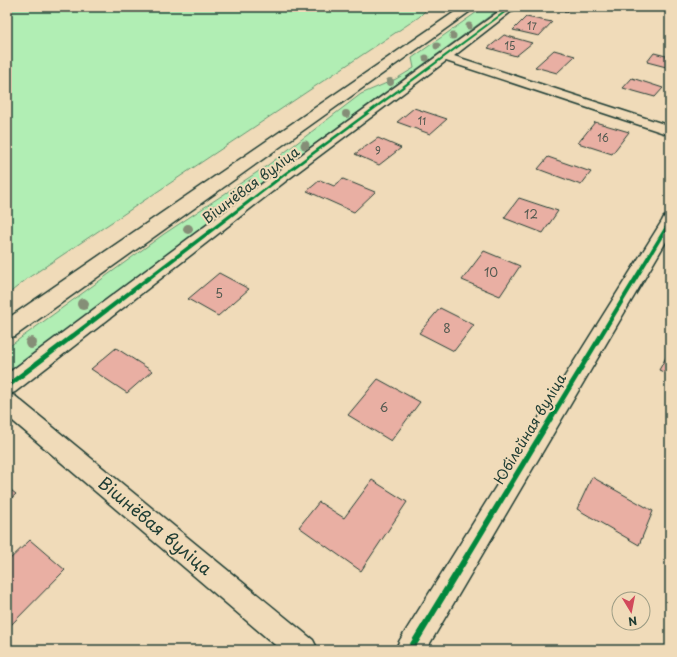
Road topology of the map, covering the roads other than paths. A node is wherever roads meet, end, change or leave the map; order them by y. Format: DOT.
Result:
graph roads {
  1 [pos="470,7"];
  2 [pos="512,7"];
  3 [pos="445,58"];
  4 [pos="670,131"];
  5 [pos="670,221"];
  6 [pos="7,330"];
  7 [pos="7,386"];
  8 [pos="7,403"];
  9 [pos="303,650"];
  10 [pos="410,650"];
  1 -- 6 [label="street"];
  2 -- 3 [label="street, Вішнёвая вуліца"];
  3 -- 4 [label="street"];
  3 -- 7 [label="street, Вішнёвая вуліца"];
  5 -- 10 [label="street, Юбілейная вуліца"];
  8 -- 9 [label="street, Вішнёвая вуліца"];
}
